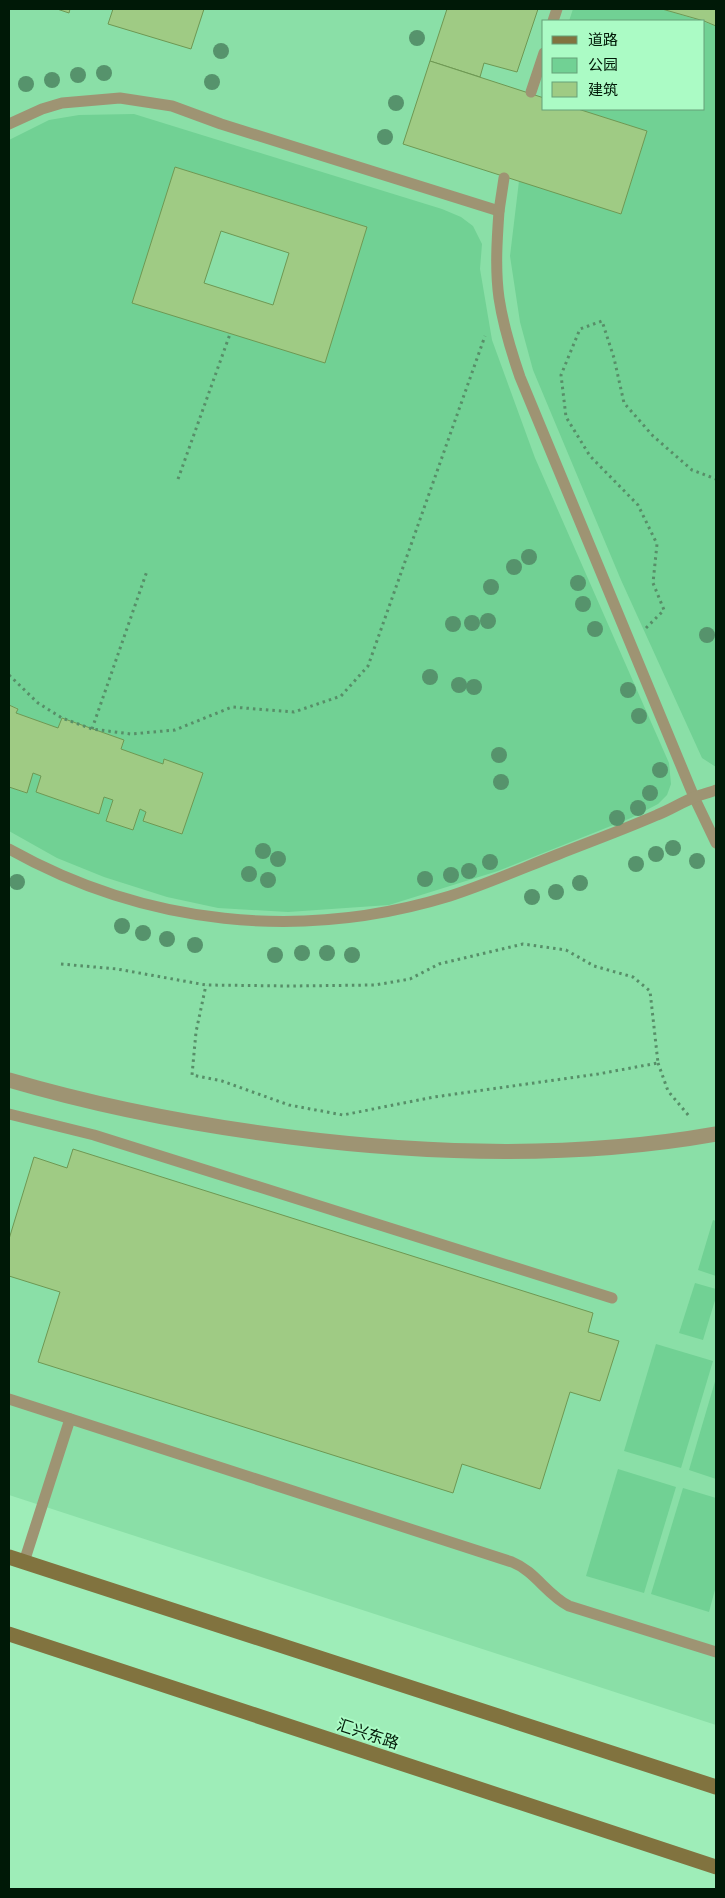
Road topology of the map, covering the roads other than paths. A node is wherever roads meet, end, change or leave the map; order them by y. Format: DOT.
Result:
graph roads {
  1 [pos="542,60"];
  2 [pos="532,92"];
  3 [pos="9,124"];
  4 [pos="504,178"];
  5 [pos="499,211"];
  6 [pos="716,790"];
  7 [pos="694,797"];
  8 [pos="716,843"];
  9 [pos="9,849"];
  10 [pos="9,1080"];
  11 [pos="9,1114"];
  12 [pos="716,1134"];
  13 [pos="612,1298"];
  14 [pos="9,1399"];
  15 [pos="70,1419"];
  16 [pos="9,1557"];
  17 [pos="24,1562"];
  18 [pos="9,1634"];
  19 [pos="716,1652"];
  20 [pos="716,1787"];
  21 [pos="716,1867"];
  1 -- 2 [label="lane"];
  3 -- 5 [label="lane"];
  4 -- 5 [label="lane"];
  5 -- 7 [label="lane"];
  6 -- 7 [label="lane"];
  7 -- 8 [label="lane"];
  7 -- 9 [label="lane"];
  10 -- 12 [label="street"];
  11 -- 13 [label="lane"];
  14 -- 15 [label="lane"];
  15 -- 17 [label="lane"];
  15 -- 19 [label="lane"];
  16 -- 17 [label="main road"];
  17 -- 20 [label="main road"];
  18 -- 21 [label="main road, 汇兴东路"];
}
